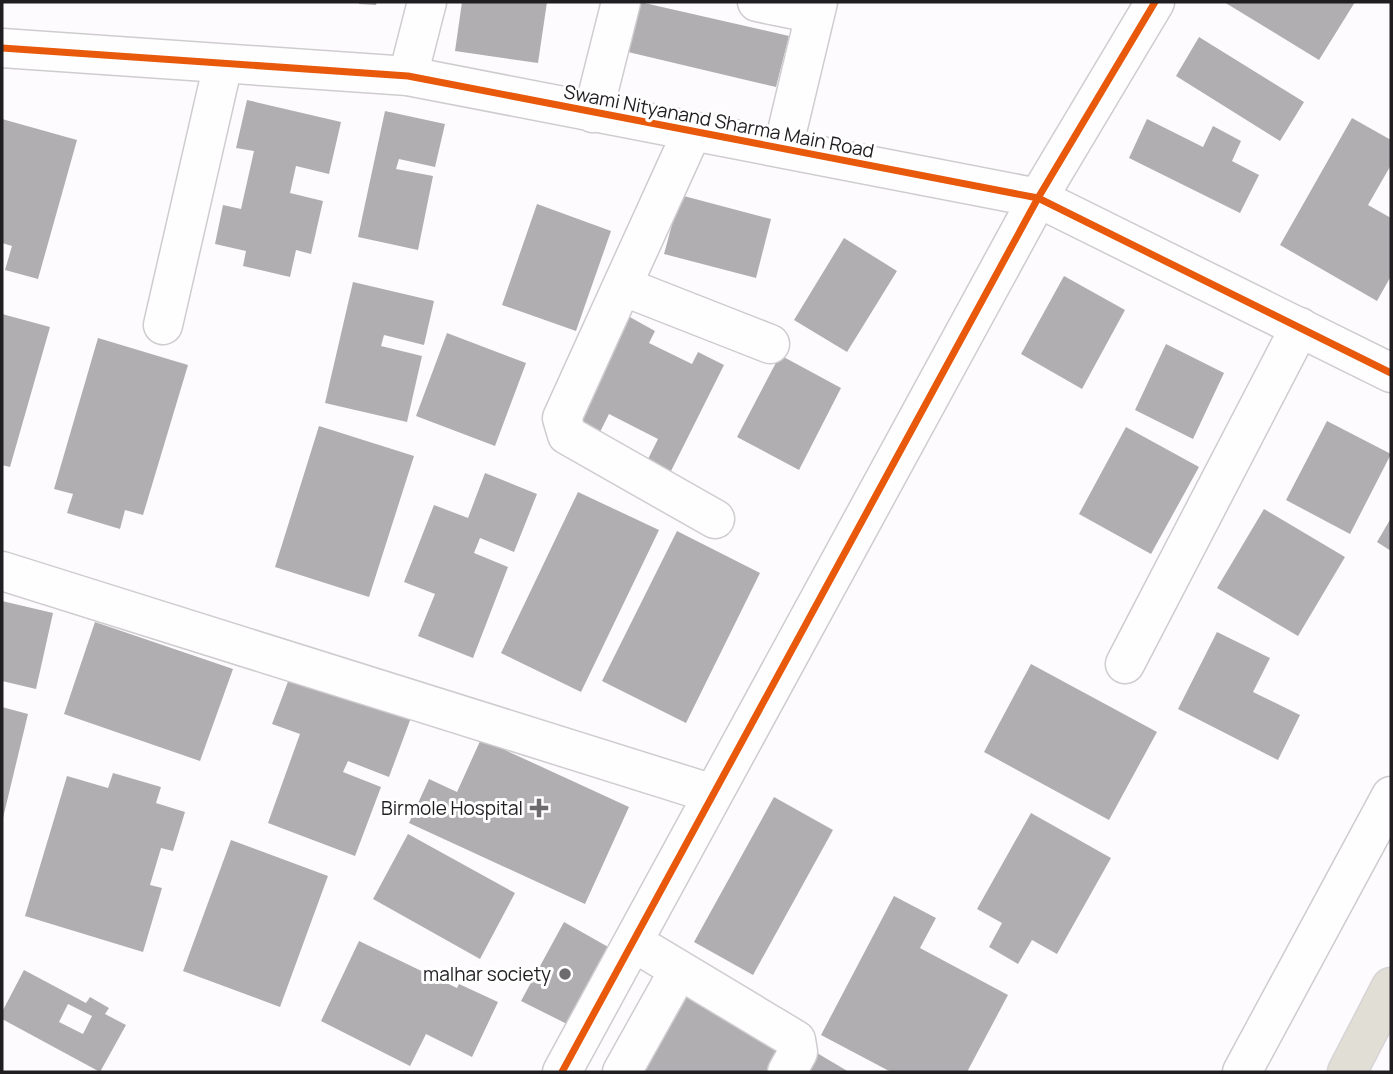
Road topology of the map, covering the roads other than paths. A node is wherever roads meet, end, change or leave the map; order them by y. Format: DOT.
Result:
graph roads {
  1 [pos="428,2"];
  2 [pos="621,2"];
  3 [pos="757,2"];
  4 [pos="1155,2"];
  5 [pos="816,8"];
  6 [pos="2,48"];
  7 [pos="223,64"];
  8 [pos="408,76"];
  9 [pos="593,113"];
  10 [pos="692,132"];
  11 [pos="783,148"];
  12 [pos="1038,198"];
  13 [pos="622,286"];
  14 [pos="163,325"];
  15 [pos="1300,327"];
  16 [pos="770,344"];
  17 [pos="1391,373"];
  18 [pos="715,519"];
  19 [pos="2,571"];
  20 [pos="1125,664"];
  21 [pos="713,794"];
  22 [pos="1391,796"];
  23 [pos="634,943"];
  24 [pos="679,970"];
  25 [pos="1391,987"];
  26 [pos="568,1070"];
  27 [pos="622,1072"];
  28 [pos="787,1072"];
  29 [pos="1242,1072"];
  30 [pos="1347,1072"];
  1 -- 8 [label="street"];
  2 -- 9 [label="street"];
  3 -- 5 [label="street"];
  4 -- 12 [label="street"];
  5 -- 11 [label="street"];
  6 -- 7 [label="street, Swami Nityanand Sharma Main Road"];
  7 -- 8 [label="street, Swami Nityanand Sharma Main Road"];
  7 -- 14 [label="street"];
  8 -- 9 [label="street, Swami Nityanand Sharma Main Road"];
  9 -- 10 [label="street, Swami Nityanand Sharma Main Road"];
  10 -- 11 [label="street, Swami Nityanand Sharma Main Road"];
  10 -- 13 [label="street"];
  11 -- 12 [label="street, Swami Nityanand Sharma Main Road"];
  12 -- 15 [label="street, Swami Nityanand Sharma Main Road"];
  12 -- 21 [label="street"];
  13 -- 16 [label="street"];
  13 -- 18 [label="street"];
  15 -- 17 [label="street, Swami Nityanand Sharma Main Road"];
  15 -- 20 [label="street"];
  19 -- 21 [label="street"];
  21 -- 23 [label="street"];
  22 -- 29 [label="street"];
  23 -- 24 [label="street"];
  23 -- 26 [label="street"];
  24 -- 27 [label="street"];
  24 -- 28 [label="street"];
  25 -- 30 [label="highway"];
}
